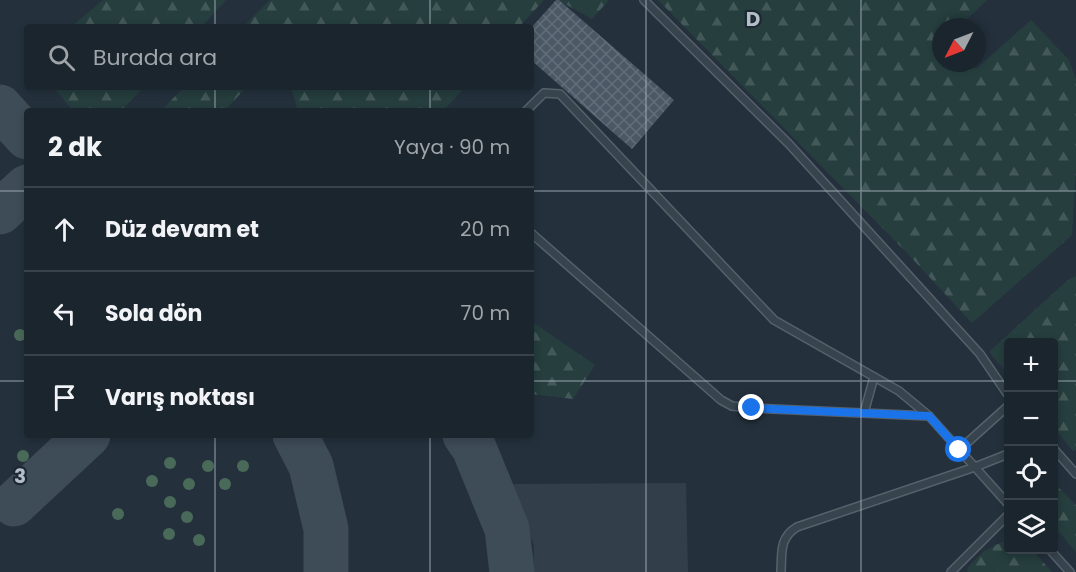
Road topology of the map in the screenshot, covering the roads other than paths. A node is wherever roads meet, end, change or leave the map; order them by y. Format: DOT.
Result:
graph roads {
  1 [pos="644,0"];
  2 [pos="529,108"];
  3 [pos="534,236"];
  4 [pos="874,376"];
  5 [pos="1006,392"];
  6 [pos="1004,410"];
  7 [pos="864,413"];
  8 [pos="929,416"];
  9 [pos="959,450"];
  10 [pos="1058,454"];
  11 [pos="1004,456"];
  12 [pos="975,467"];
  13 [pos="1076,474"];
  14 [pos="1004,500"];
  15 [pos="1004,519"];
  16 [pos="1054,554"];
  17 [pos="781,572"];
  18 [pos="951,572"];
  19 [pos="1070,572"];
  1 -- 5 [label="lane"];
  2 -- 4 [label="lane"];
  3 -- 7 [label="lane"];
  4 -- 7 [label="lane"];
  4 -- 8 [label="lane"];
  6 -- 9 [label="lane"];
  7 -- 8 [label="lane"];
  8 -- 9 [label="lane"];
  9 -- 12 [label="lane"];
  10 -- 13 [label="lane"];
  11 -- 12 [label="lane"];
  12 -- 14 [label="lane"];
  12 -- 17 [label="lane"];
  15 -- 18 [label="lane"];
  16 -- 19 [label="lane"];
}
